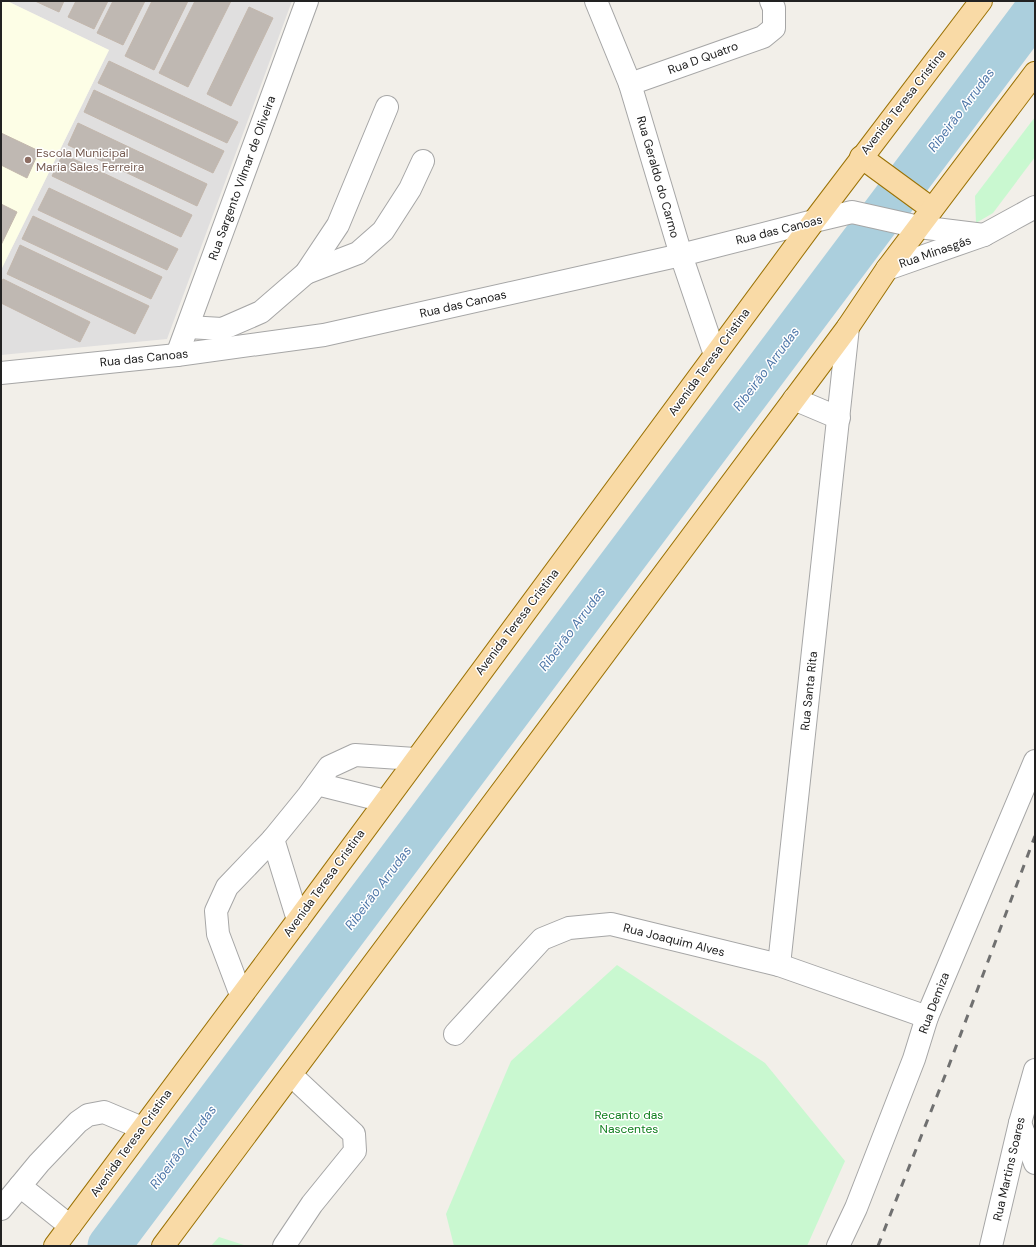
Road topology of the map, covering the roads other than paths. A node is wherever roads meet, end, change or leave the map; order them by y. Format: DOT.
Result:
graph roads {
  1 [pos="307,1"];
  2 [pos="596,1"];
  3 [pos="772,1"];
  4 [pos="981,1"];
  5 [pos="1035,73"];
  6 [pos="630,84"];
  7 [pos="388,107"];
  8 [pos="861,157"];
  9 [pos="423,161"];
  10 [pos="925,204"];
  11 [pos="1035,207"];
  12 [pos="814,221"];
  13 [pos="909,225"];
  14 [pos="984,235"];
  15 [pos="681,255"];
  16 [pos="887,269"];
  17 [pos="306,273"];
  18 [pos="188,327"];
  19 [pos="848,327"];
  20 [pos="177,354"];
  21 [pos="715,355"];
  22 [pos="1,373"];
  23 [pos="794,399"];
  24 [pos="838,418"];
  25 [pos="415,759"];
  26 [pos="1035,761"];
  27 [pos="317,784"];
  28 [pos="385,801"];
  29 [pos="273,839"];
  30 [pos="298,920"];
  31 [pos="779,965"];
  32 [pos="241,994"];
  33 [pos="927,1017"];
  34 [pos="455,1034"];
  35 [pos="1035,1070"];
  36 [pos="291,1075"];
  37 [pos="1020,1123"];
  38 [pos="142,1128"];
  39 [pos="1035,1163"];
  40 [pos="20,1186"];
  41 [pos="1,1209"];
  42 [pos="70,1226"];
  43 [pos="55,1246"];
  44 [pos="163,1246"];
  45 [pos="284,1246"];
  46 [pos="838,1246"];
  47 [pos="992,1246"];
  1 -- 18 [label="street, Rua Sargento Vilmar de Oliveira"];
  2 -- 6 [label="street, Rua Geraldo do Carmo"];
  3 -- 6 [label="street, Rua D Quatro"];
  4 -- 8 [label="main road, Avenida Teresa Cristina"];
  5 -- 10 [label="main road"];
  6 -- 15 [label="street, Rua Geraldo do Carmo"];
  7 -- 17 [label="street"];
  8 -- 10 [label="main road"];
  8 -- 12 [label="main road, Avenida Teresa Cristina"];
  9 -- 17 [label="street"];
  10 -- 13 [label="main road"];
  11 -- 14 [label="street, Rua Minasgás"];
  12 -- 13 [label="street, Rua das Canoas"];
  12 -- 15 [label="street, Rua das Canoas"];
  12 -- 21 [label="main road, Avenida Teresa Cristina"];
  13 -- 14 [label="street, Rua Minasgás"];
  13 -- 16 [label="main road"];
  14 -- 16 [label="street, Rua Minasgás"];
  15 -- 20 [label="street, Rua das Canoas"];
  15 -- 21 [label="street, Rua Geraldo do Carmo"];
  16 -- 19 [label="main road"];
  17 -- 18 [label="street"];
  18 -- 20 [label="street, Rua Sargento Vilmar de Oliveira"];
  19 -- 23 [label="main road"];
  19 -- 24 [label="street, Rua Santa Rita"];
  20 -- 22 [label="street, Rua das Canoas"];
  21 -- 25 [label="main road, Avenida Teresa Cristina"];
  23 -- 24 [label="street"];
  23 -- 36 [label="main road"];
  24 -- 31 [label="street, Rua Santa Rita"];
  25 -- 27 [label="street"];
  25 -- 28 [label="main road, Avenida Teresa Cristina"];
  26 -- 33 [label="street, Rua Demiza"];
  27 -- 28 [label="street"];
  27 -- 29 [label="street"];
  28 -- 30 [label="main road, Avenida Teresa Cristina"];
  29 -- 30 [label="street"];
  29 -- 32 [label="street"];
  30 -- 32 [label="main road, Avenida Teresa Cristina"];
  31 -- 33 [label="street, Rua Joaquim Alves"];
  31 -- 34 [label="street, Rua Joaquim Alves"];
  32 -- 38 [label="main road, Avenida Teresa Cristina"];
  33 -- 46 [label="street, Rua Demiza"];
  35 -- 37 [label="street, Rua Martins Soares"];
  36 -- 44 [label="main road"];
  36 -- 45 [label="street"];
  37 -- 39 [label="street"];
  37 -- 47 [label="street, Rua Martins Soares"];
  38 -- 40 [label="street"];
  38 -- 42 [label="main road, Avenida Teresa Cristina"];
  40 -- 41 [label="street"];
  40 -- 42 [label="street"];
  42 -- 43 [label="main road, Avenida Teresa Cristina"];
}
